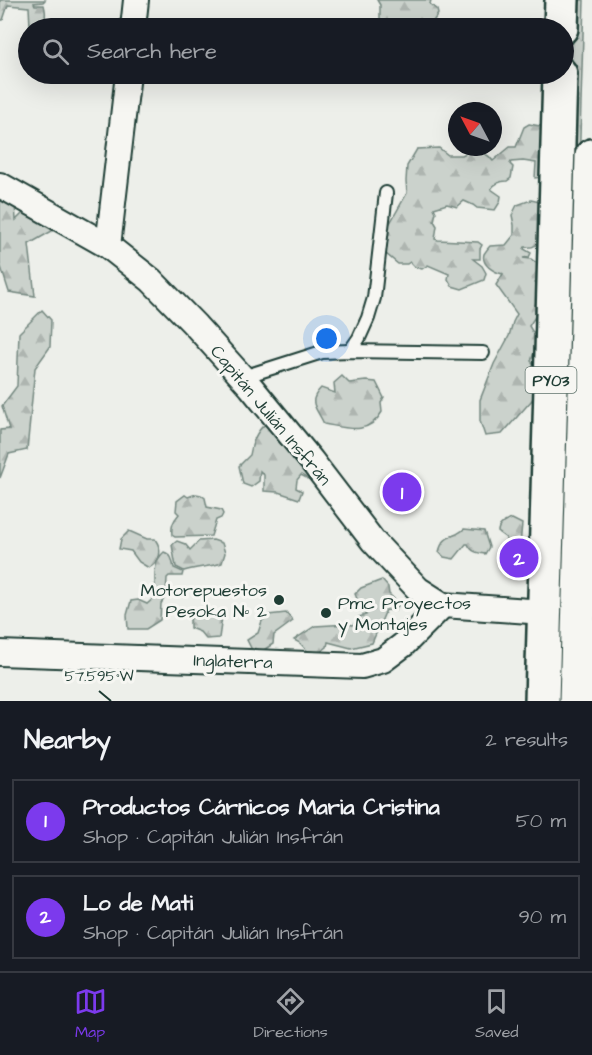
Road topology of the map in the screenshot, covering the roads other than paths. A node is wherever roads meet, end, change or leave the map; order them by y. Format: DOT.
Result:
graph roads {
  1 [pos="136,0"];
  2 [pos="562,0"];
  3 [pos="134,18"];
  4 [pos="561,18"];
  5 [pos="127,84"];
  6 [pos="560,84"];
  7 [pos="558,147"];
  8 [pos="592,148"];
  9 [pos="592,156"];
  10 [pos="592,174"];
  11 [pos="0,185"];
  12 [pos="386,193"];
  13 [pos="108,246"];
  14 [pos="350,351"];
  15 [pos="483,352"];
  16 [pos="589,367"];
  17 [pos="243,377"];
  18 [pos="587,512"];
  19 [pos="443,605"];
  20 [pos="544,612"];
  21 [pos="0,653"];
  22 [pos="542,701"];
  23 [pos="576,701"];
  1 -- 3 [label="street"];
  2 -- 4 [label="highway"];
  5 -- 13 [label="street"];
  6 -- 7 [label="highway, PY03"];
  7 -- 8 [label="highway"];
  7 -- 20 [label="highway, PY03"];
  9 -- 10 [label="highway, PY03"];
  10 -- 16 [label="highway, PY03"];
  11 -- 13 [label="street, Capitán Julián Insfrán"];
  12 -- 14 [label="lane"];
  13 -- 17 [label="street, Capitán Julián Insfrán"];
  14 -- 15 [label="lane"];
  14 -- 17 [label="lane"];
  16 -- 18 [label="highway, PY03"];
  17 -- 19 [label="street, Capitán Julián Insfrán"];
  18 -- 23 [label="highway, PY03"];
  19 -- 20 [label="street, Capitán Julián Insfrán"];
  19 -- 21 [label="street, Inglaterra"];
  20 -- 22 [label="highway, PY03"];
}
